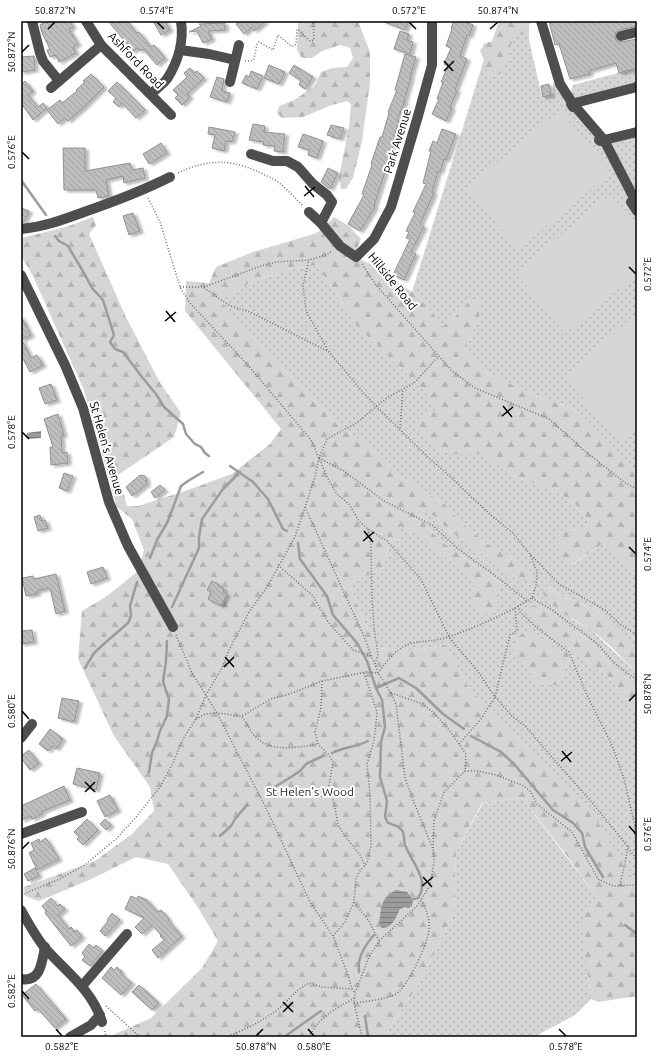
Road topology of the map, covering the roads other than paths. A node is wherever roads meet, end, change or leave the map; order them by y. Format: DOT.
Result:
graph roads {
  1 [pos="32,21"];
  2 [pos="86,21"];
  3 [pos="181,21"];
  4 [pos="432,21"];
  5 [pos="541,21"];
  6 [pos="637,32"];
  7 [pos="621,36"];
  8 [pos="101,45"];
  9 [pos="239,45"];
  10 [pos="180,50"];
  11 [pos="235,60"];
  12 [pos="230,82"];
  13 [pos="637,87"];
  14 [pos="151,94"];
  15 [pos="573,104"];
  16 [pos="170,114"];
  17 [pos="637,132"];
  18 [pos="604,140"];
  19 [pos="251,154"];
  20 [pos="170,177"];
  21 [pos="636,199"];
  22 [pos="637,211"];
  23 [pos="309,212"];
  24 [pos="321,223"];
  25 [pos="21,230"];
  26 [pos="356,256"];
  27 [pos="21,275"];
  28 [pos="173,627"];
  29 [pos="32,724"];
  30 [pos="21,738"];
  31 [pos="82,812"];
  32 [pos="21,834"];
  33 [pos="21,910"];
  34 [pos="128,934"];
  35 [pos="45,947"];
  36 [pos="21,979"];
  37 [pos="82,986"];
  38 [pos="70,1037"];
  1 -- 8 [label="street"];
  2 -- 8 [label="street, Ashford Road"];
  3 -- 10 [label="street"];
  4 -- 26 [label="street, Park Avenue"];
  5 -- 15 [label="street"];
  6 -- 7 [label="street"];
  8 -- 14 [label="street, Ashford Road"];
  9 -- 11 [label="street"];
  10 -- 11 [label="street"];
  10 -- 14 [label="street"];
  11 -- 12 [label="street"];
  13 -- 15 [label="street"];
  14 -- 16 [label="street, Ashford Road"];
  15 -- 18 [label="street"];
  17 -- 18 [label="street"];
  18 -- 21 [label="street"];
  19 -- 24 [label="street"];
  20 -- 25 [label="street"];
  21 -- 22 [label="street"];
  23 -- 24 [label="street, Hillside Road"];
  24 -- 26 [label="street, Hillside Road"];
  27 -- 28 [label="street, St Helen's Avenue"];
  29 -- 30 [label="street"];
  31 -- 32 [label="street"];
  33 -- 35 [label="street"];
  34 -- 37 [label="street"];
  35 -- 36 [label="street"];
  35 -- 37 [label="street"];
  37 -- 38 [label="street"];
}
